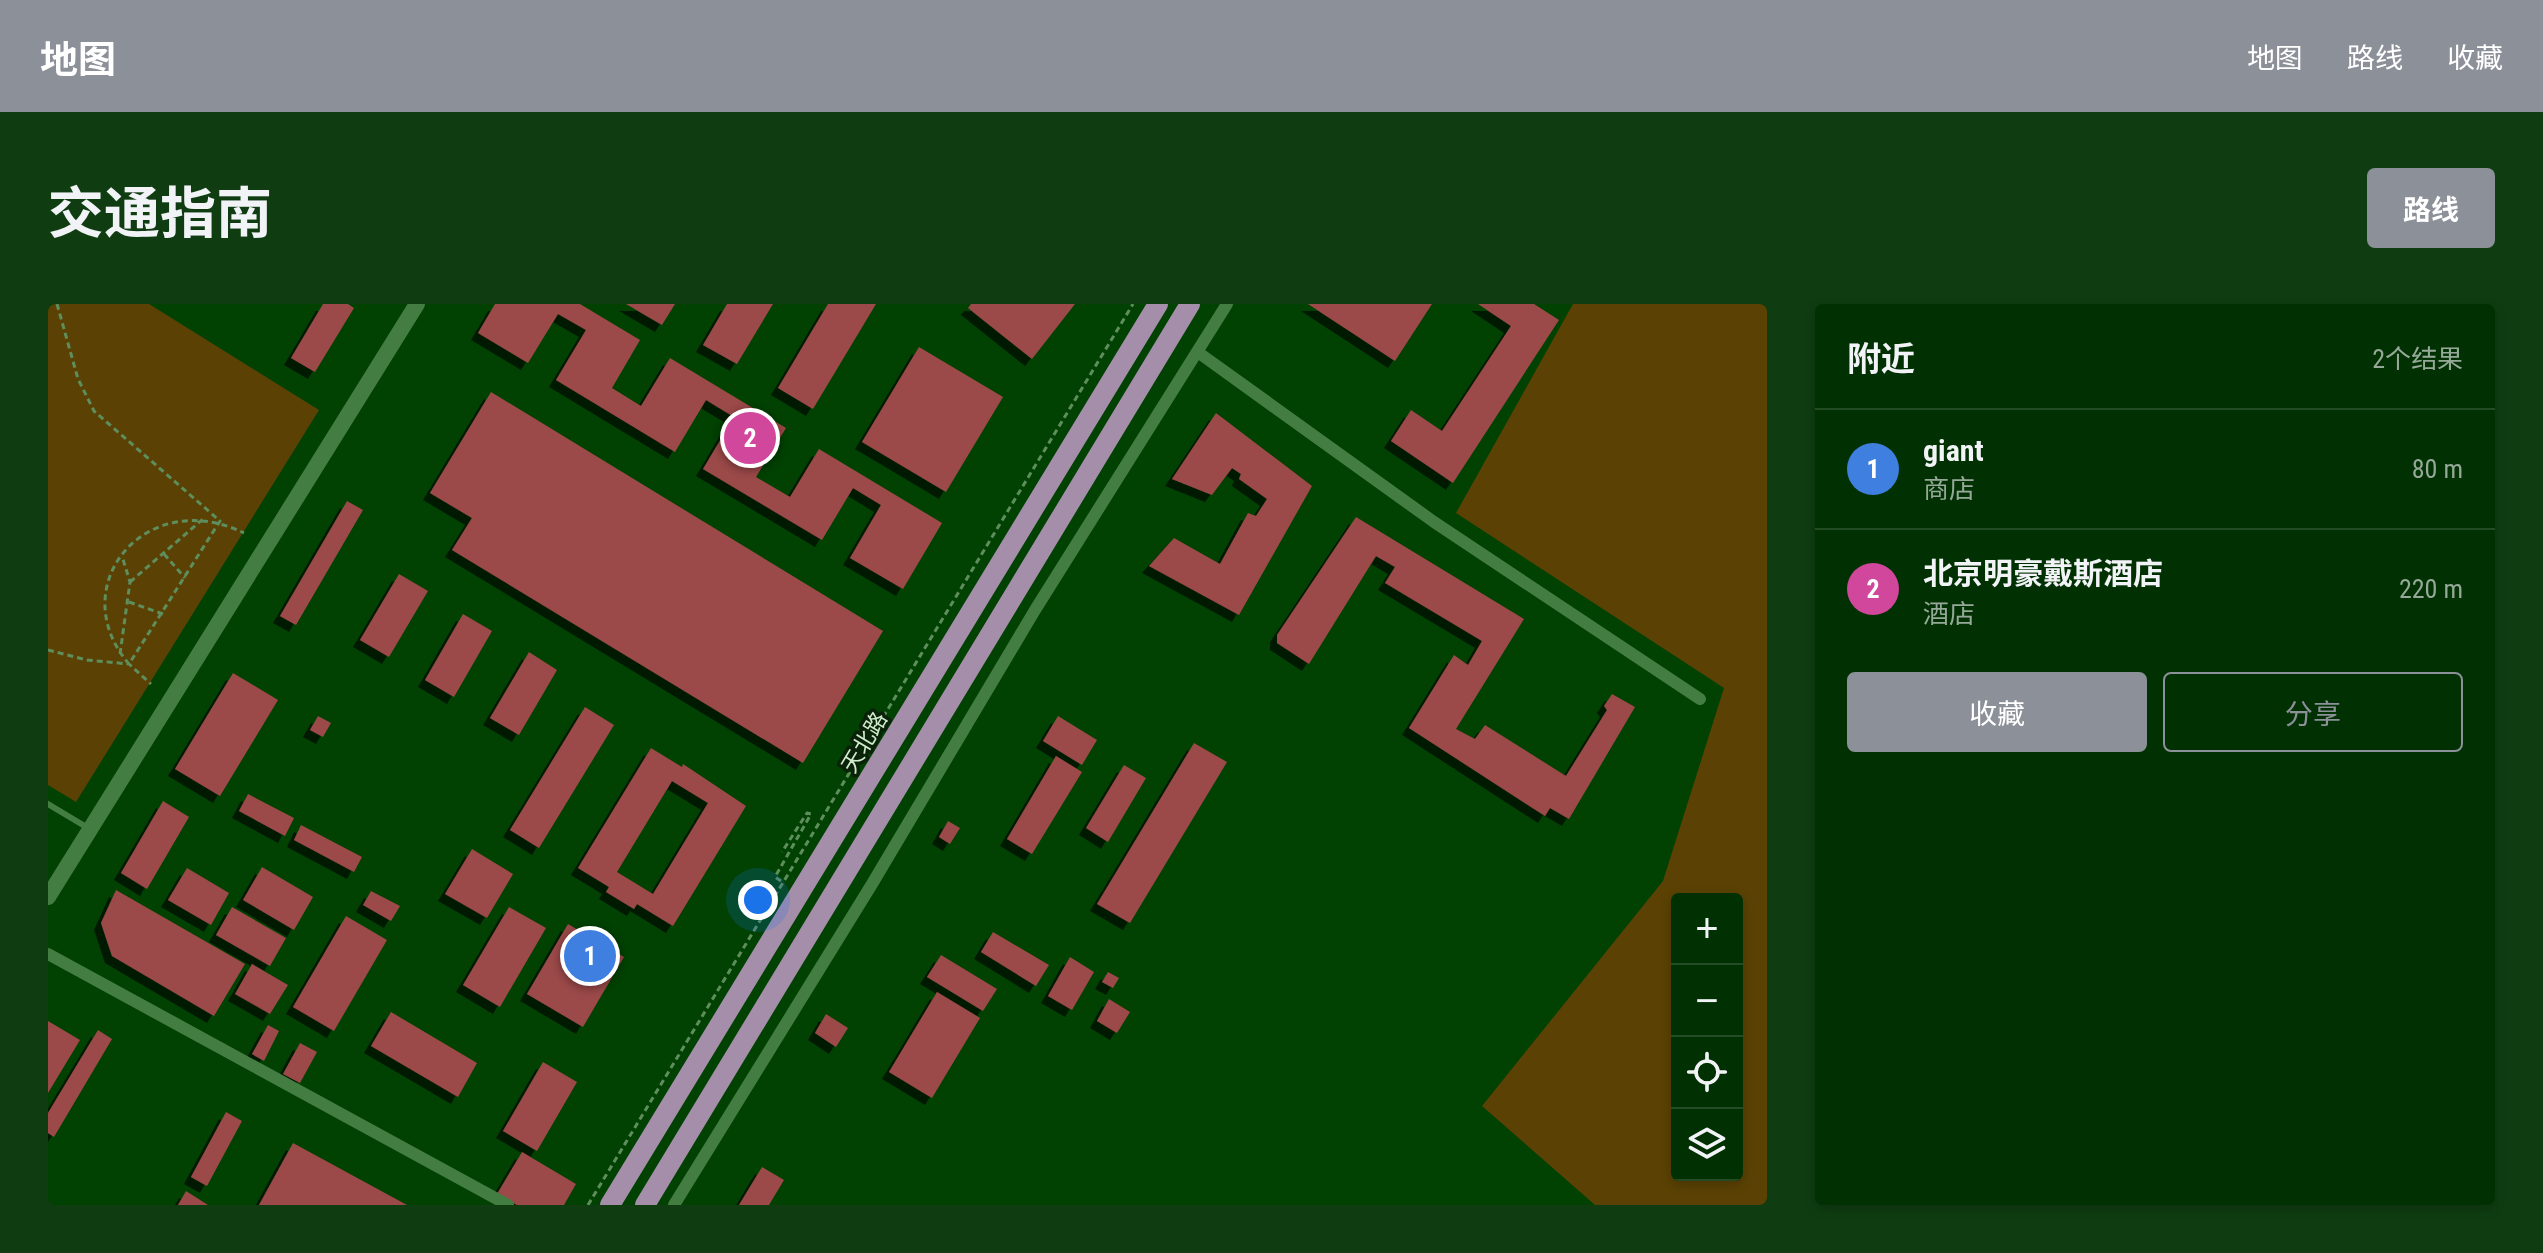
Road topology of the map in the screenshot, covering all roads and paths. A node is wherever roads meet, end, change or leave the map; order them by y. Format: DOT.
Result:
graph roads {
  1 [pos="57,304"];
  2 [pos="417,304"];
  3 [pos="1133,304"];
  4 [pos="1158,304"];
  5 [pos="1190,304"];
  6 [pos="1227,304"];
  7 [pos="1199,353"];
  8 [pos="203,519"];
  9 [pos="220,521"];
  10 [pos="244,533"];
  11 [pos="164,554"];
  12 [pos="122,555"];
  13 [pos="185,578"];
  14 [pos="130,582"];
  15 [pos="129,602"];
  16 [pos="163,614"];
  17 [pos="48,650"];
  18 [pos="120,654"];
  19 [pos="129,664"];
  20 [pos="151,684"];
  21 [pos="1700,699"];
  22 [pos="49,808"];
  23 [pos="91,830"];
  24 [pos="48,897"];
  25 [pos="48,954"];
  26 [pos="508,1205"];
  27 [pos="588,1205"];
  28 [pos="610,1205"];
  29 [pos="645,1205"];
  30 [pos="674,1205"];
  1 -- 9 [label="path"];
  2 -- 23 [label="street"];
  3 -- 27 [label="path"];
  4 -- 28 [label="main road, 天北路"];
  5 -- 29 [label="main road"];
  6 -- 7 [label="street"];
  7 -- 21 [label="street"];
  7 -- 30 [label="street"];
  8 -- 9 [label="path"];
  8 -- 11 [label="path"];
  8 -- 12 [label="path"];
  9 -- 10 [label="path"];
  9 -- 13 [label="path"];
  11 -- 13 [label="path"];
  11 -- 14 [label="path"];
  12 -- 14 [label="path"];
  12 -- 18 [label="path"];
  13 -- 16 [label="path"];
  14 -- 15 [label="path"];
  15 -- 16 [label="path"];
  15 -- 18 [label="path"];
  16 -- 19 [label="path"];
  17 -- 19 [label="path"];
  18 -- 19 [label="path"];
  19 -- 20 [label="path"];
  22 -- 23 [label="lane"];
  23 -- 24 [label="street"];
  25 -- 26 [label="street"];
}
